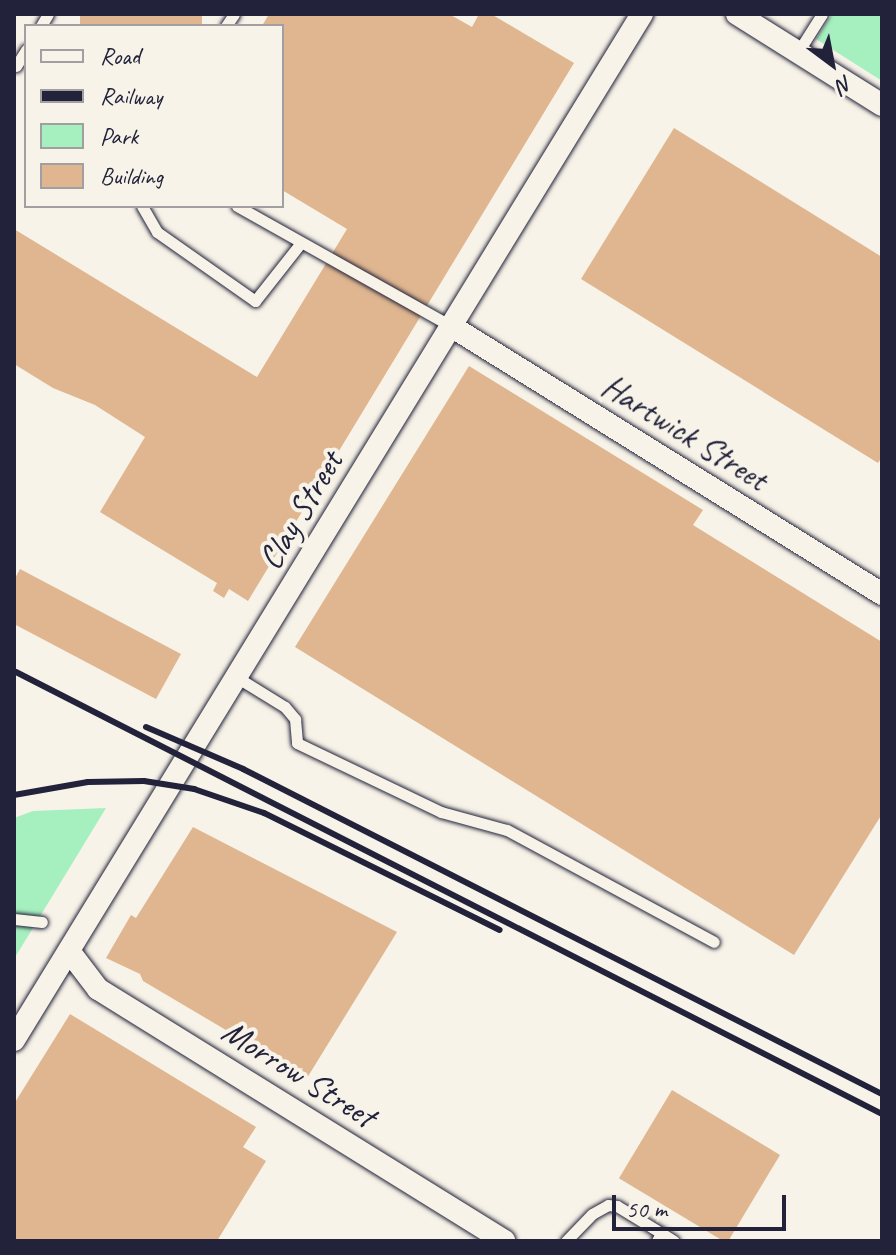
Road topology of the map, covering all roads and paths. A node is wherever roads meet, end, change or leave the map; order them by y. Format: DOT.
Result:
graph roads {
  1 [pos="642,14"];
  2 [pos="737,14"];
  3 [pos="822,14"];
  4 [pos="798,52"];
  5 [pos="882,105"];
  6 [pos="143,208"];
  7 [pos="240,208"];
  8 [pos="300,244"];
  9 [pos="451,326"];
  10 [pos="882,594"];
  11 [pos="238,678"];
  12 [pos="14,919"];
  13 [pos="42,922"];
  14 [pos="714,942"];
  15 [pos="69,951"];
  16 [pos="14,1040"];
  17 [pos="659,1237"];
  18 [pos="504,1241"];
  19 [pos="566,1241"];
  20 [pos="674,1241"];
  1 -- 9 [label="street, Clay Street"];
  2 -- 4 [label="street"];
  3 -- 4 [label="lane"];
  4 -- 5 [label="street"];
  6 -- 8 [label="lane"];
  7 -- 8 [label="lane"];
  8 -- 9 [label="lane"];
  9 -- 10 [label="street, Hartwick Street"];
  9 -- 11 [label="street, Clay Street"];
  11 -- 14 [label="lane"];
  11 -- 15 [label="street, Clay Street"];
  12 -- 13 [label="lane"];
  15 -- 16 [label="street, Clay Street"];
  15 -- 18 [label="street, Morrow Street"];
  17 -- 19 [label="lane"];
  17 -- 20 [label="lane"];
}
